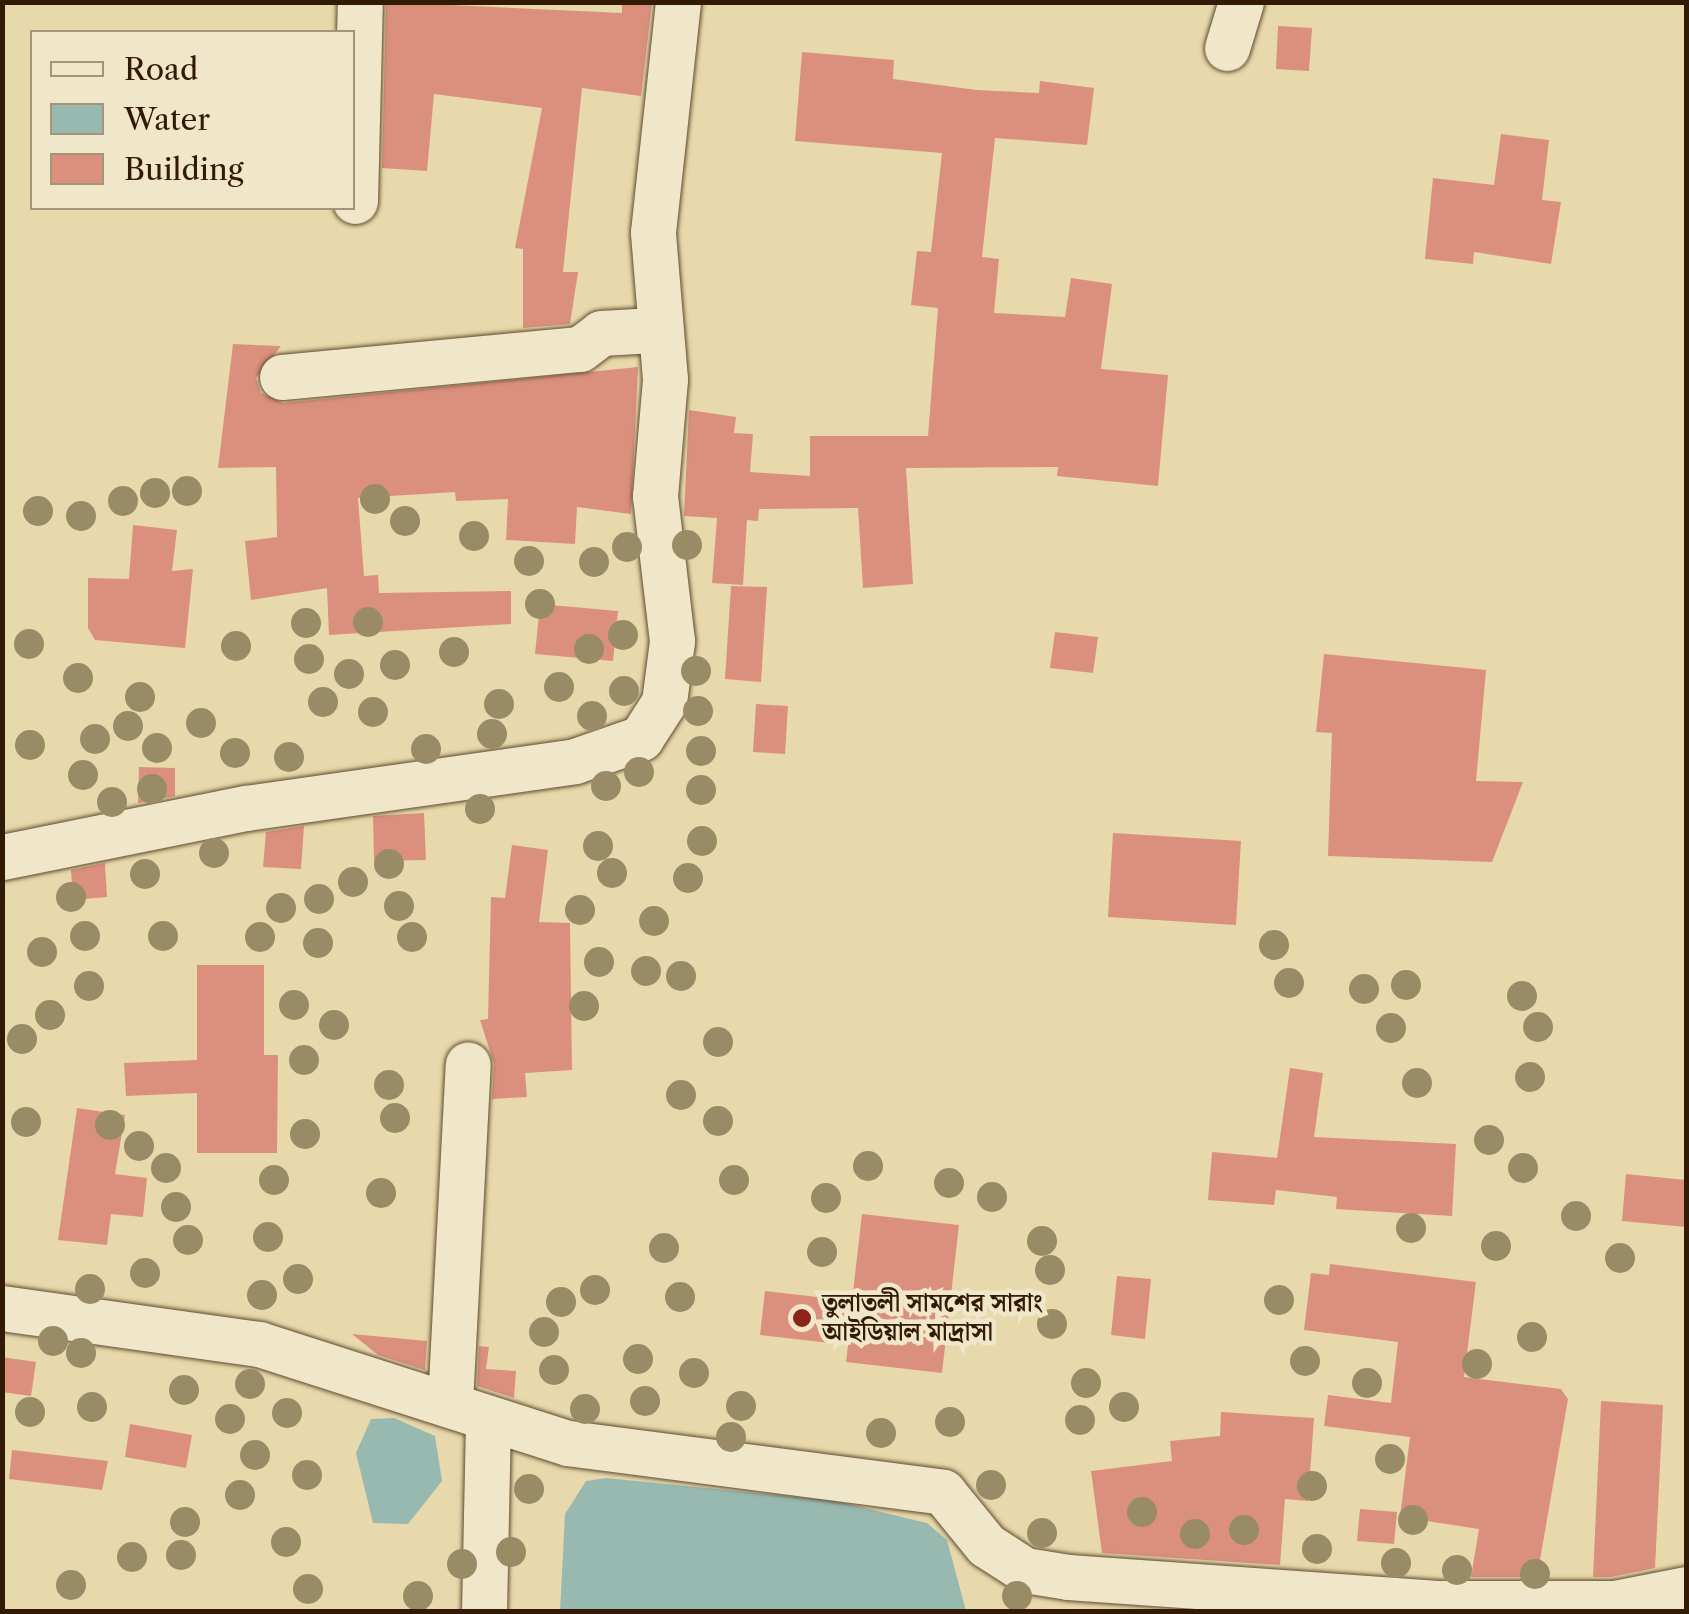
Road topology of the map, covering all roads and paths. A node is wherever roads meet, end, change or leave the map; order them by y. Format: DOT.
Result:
graph roads {
  1 [pos="360,2"];
  2 [pos="678,2"];
  3 [pos="1240,2"];
  4 [pos="1227,48"];
  5 [pos="355,202"];
  6 [pos="654,330"];
  7 [pos="282,376"];
  8 [pos="2,857"];
  9 [pos="468,1064"];
  10 [pos="2,1308"];
  11 [pos="469,1410"];
  12 [pos="1686,1589"];
  13 [pos="1068,1594"];
  14 [pos="484,1612"];
  1 -- 5 [label="street"];
  2 -- 6 [label="street"];
  3 -- 4 [label="street"];
  6 -- 7 [label="street"];
  6 -- 8 [label="street"];
  9 -- 11 [label="street"];
  10 -- 11 [label="street"];
  11 -- 13 [label="street"];
  11 -- 14 [label="street"];
  12 -- 13 [label="street"];
}
